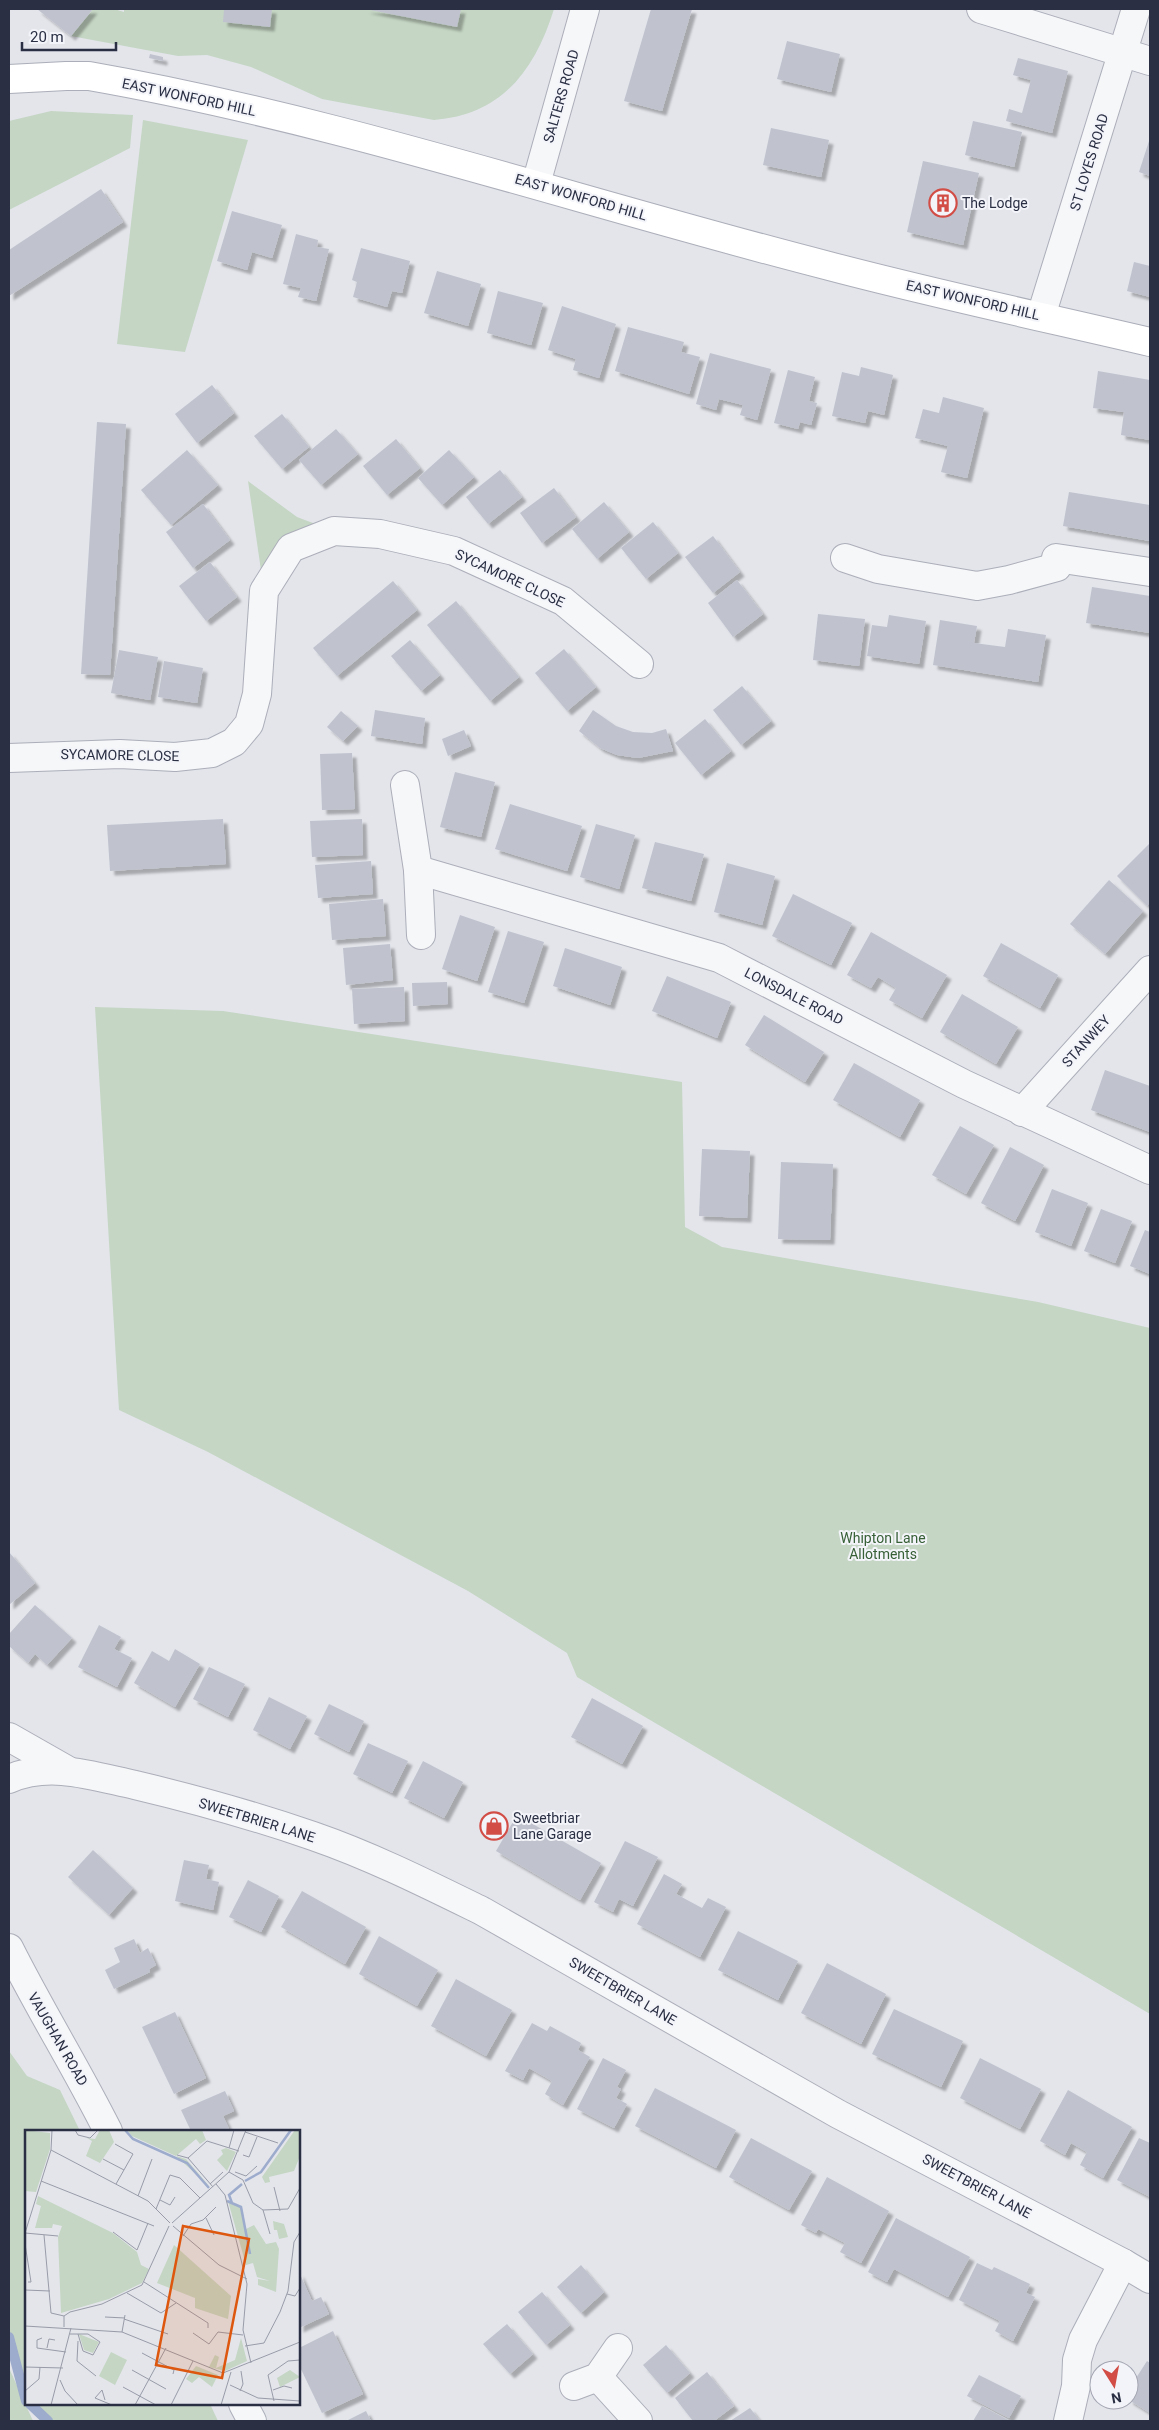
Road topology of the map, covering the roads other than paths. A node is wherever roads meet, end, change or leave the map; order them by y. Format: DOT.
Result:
graph roads {
  1 [pos="585,9"];
  2 [pos="981,9"];
  3 [pos="1136,9"];
  4 [pos="1123,52"];
  5 [pos="1150,61"];
  6 [pos="9,79"];
  7 [pos="536,184"];
  8 [pos="1041,316"];
  9 [pos="1150,342"];
  10 [pos="845,558"];
  11 [pos="1150,572"];
  12 [pos="638,664"];
  13 [pos="9,758"];
  14 [pos="405,785"];
  15 [pos="418,870"];
  16 [pos="421,935"];
  17 [pos="1150,970"];
  18 [pos="1022,1112"];
  19 [pos="1150,1170"];
  20 [pos="9,1737"];
  21 [pos="67,1770"];
  22 [pos="9,1778"];
  23 [pos="9,1948"];
  24 [pos="108,2130"];
  25 [pos="1123,2262"];
  26 [pos="1150,2279"];
  27 [pos="618,2348"];
  28 [pos="244,2405"];
  29 [pos="252,2421"];
  30 [pos="638,2421"];
  31 [pos="1068,2421"];
  1 -- 7 [label="street, SALTERS ROAD"];
  2 -- 4 [label="street"];
  3 -- 4 [label="street, ST LOYES ROAD"];
  4 -- 5 [label="street"];
  4 -- 8 [label="street, ST LOYES ROAD"];
  6 -- 7 [label="main road, EAST WONFORD HILL"];
  7 -- 8 [label="main road, EAST WONFORD HILL"];
  8 -- 9 [label="main road, EAST WONFORD HILL"];
  10 -- 11 [label="street"];
  12 -- 13 [label="street, SYCAMORE CLOSE"];
  14 -- 15 [label="street"];
  15 -- 16 [label="street"];
  15 -- 18 [label="street, LONSDALE ROAD"];
  17 -- 18 [label="street, STANWEY"];
  18 -- 19 [label="street, LONSDALE ROAD"];
  20 -- 21 [label="street, SWEETBRIER LANE"];
  21 -- 22 [label="street, SWEETBRIER LANE"];
  21 -- 25 [label="street, SWEETBRIER LANE"];
  23 -- 24 [label="street, VAUGHAN ROAD"];
  25 -- 26 [label="street, SWEETBRIER LANE"];
  25 -- 31 [label="street"];
  27 -- 30 [label="street"];
  28 -- 29 [label="street"];
}
